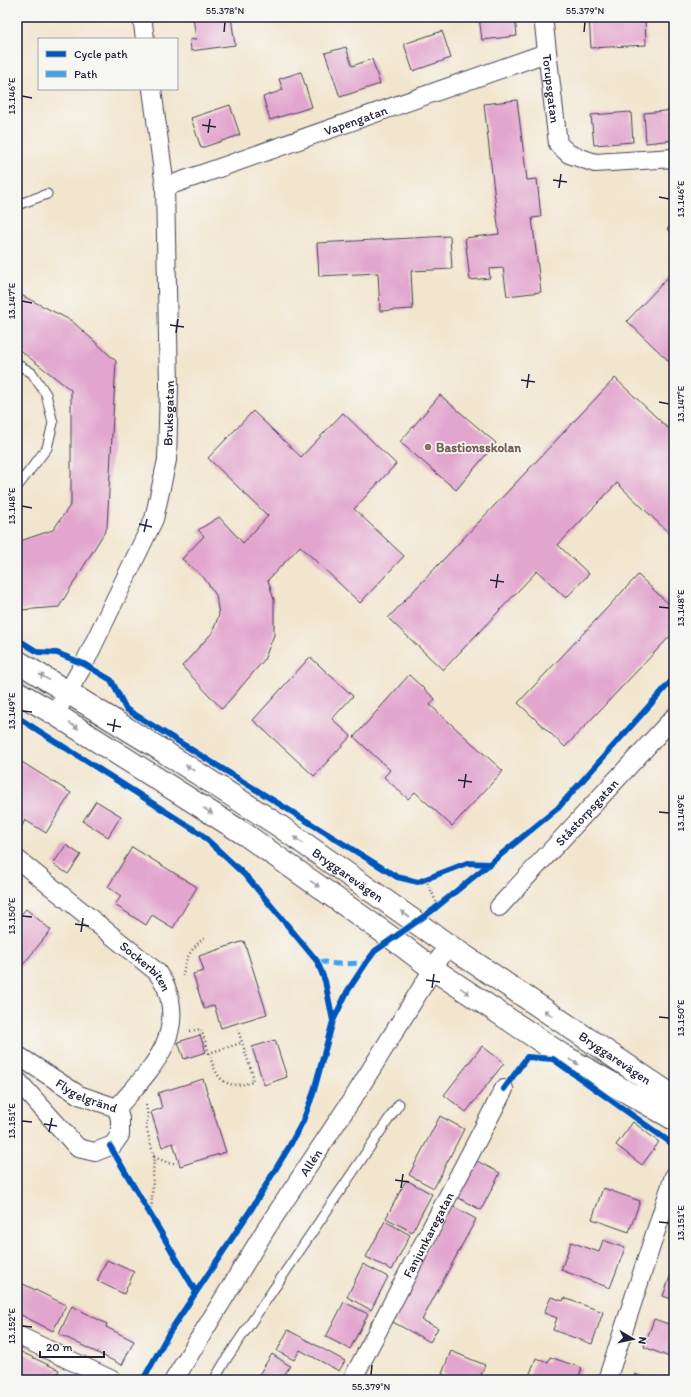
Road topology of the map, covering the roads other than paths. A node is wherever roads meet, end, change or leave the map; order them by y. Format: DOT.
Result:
graph roads {
  1 [pos="142,17"];
  2 [pos="542,17"];
  3 [pos="145,38"];
  4 [pos="546,53"];
  5 [pos="152,90"];
  6 [pos="674,158"];
  7 [pos="165,187"];
  8 [pos="47,194"];
  9 [pos="17,205"];
  10 [pos="17,364"];
  11 [pos="17,487"];
  12 [pos="17,661"];
  13 [pos="17,692"];
  14 [pos="68,692"];
  15 [pos="55,714"];
  16 [pos="674,718"];
  17 [pos="17,858"];
  18 [pos="498,907"];
  19 [pos="448,945"];
  20 [pos="433,969"];
  21 [pos="17,1054"];
  22 [pos="17,1080"];
  23 [pos="504,1089"];
  24 [pos="674,1097"];
  25 [pos="399,1104"];
  26 [pos="117,1108"];
  27 [pos="674,1119"];
  28 [pos="674,1176"];
  29 [pos="17,1335"];
  30 [pos="112,1380"];
  31 [pos="174,1380"];
  32 [pos="214,1380"];
  33 [pos="352,1380"];
  34 [pos="607,1380"];
  1 -- 3 [label="street"];
  2 -- 4 [label="street, Torupsgatan"];
  4 -- 6 [label="street, Torupsgatan"];
  4 -- 7 [label="street, Vapengatan"];
  5 -- 7 [label="street, Bruksgatan"];
  7 -- 14 [label="street, Bruksgatan"];
  8 -- 9 [label="lane"];
  10 -- 11 [label="lane"];
  14 -- 12 [label="main road, Bryggarevägen, one-way"];
  13 -- 15 [label="main road, Bryggarevägen"];
  14 -- 15 [label="street, Bruksgatan"];
  19 -- 14 [label="main road, Bryggarevägen, one-way"];
  15 -- 20 [label="main road, Bryggarevägen, one-way"];
  16 -- 18 [label="street, Ståstorpsgatan"];
  17 -- 26 [label="street, Sockerbiten"];
  19 -- 20 [label="street, Allén"];
  24 -- 19 [label="main road, Bryggarevägen, one-way"];
  20 -- 27 [label="main road, Bryggarevägen, one-way"];
  20 -- 31 [label="street, Allén"];
  21 -- 26 [label="street, Flygelgränd"];
  22 -- 26 [label="street, Flygelgränd"];
  23 -- 33 [label="street, Fanjunkaregatan"];
  25 -- 32 [label="lane"];
  28 -- 34 [label="street"];
  29 -- 30 [label="street"];
}
